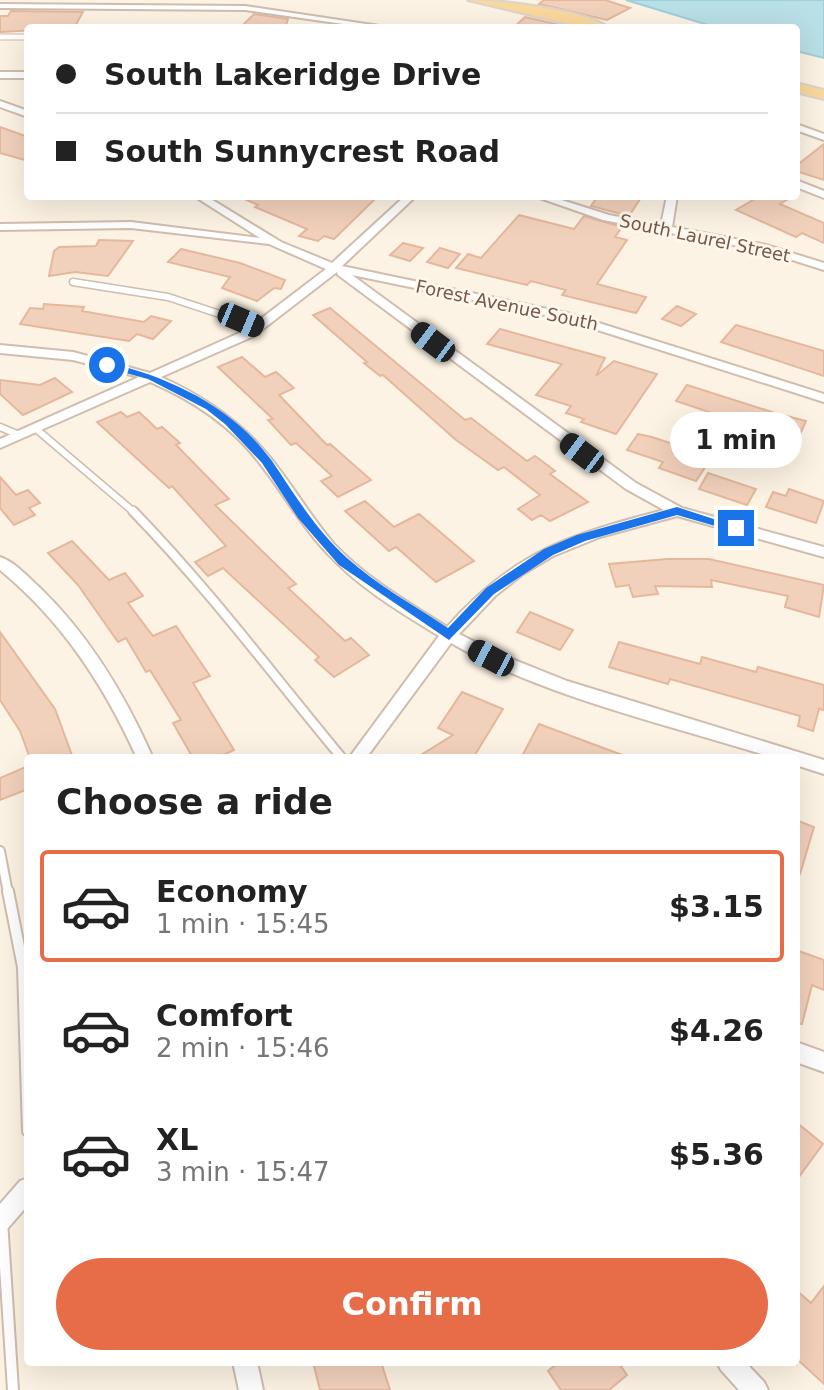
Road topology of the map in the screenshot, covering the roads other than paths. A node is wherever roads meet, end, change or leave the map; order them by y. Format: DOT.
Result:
graph roads {
  1 [pos="475,0"];
  2 [pos="246,4"];
  3 [pos="0,6"];
  4 [pos="365,24"];
  5 [pos="587,24"];
  6 [pos="0,37"];
  7 [pos="24,37"];
  8 [pos="0,75"];
  9 [pos="24,75"];
  10 [pos="800,88"];
  11 [pos="824,95"];
  12 [pos="0,104"];
  13 [pos="24,113"];
  14 [pos="800,128"];
  15 [pos="824,137"];
  16 [pos="800,185"];
  17 [pos="824,195"];
  18 [pos="206,200"];
  19 [pos="407,200"];
  20 [pos="551,200"];
  21 [pos="671,200"];
  22 [pos="0,227"];
  23 [pos="666,228"];
  24 [pos="277,244"];
  25 [pos="824,267"];
  26 [pos="334,268"];
  27 [pos="73,282"];
  28 [pos="259,327"];
  29 [pos="0,349"];
  30 [pos="151,377"];
  31 [pos="824,398"];
  32 [pos="0,427"];
  33 [pos="35,428"];
  34 [pos="19,435"];
  35 [pos="0,444"];
  36 [pos="677,511"];
  37 [pos="824,552"];
  38 [pos="0,562"];
  39 [pos="449,635"];
  40 [pos="143,754"];
  41 [pos="339,754"];
  42 [pos="360,754"];
  43 [pos="782,754"];
  44 [pos="800,760"];
  45 [pos="824,767"];
  46 [pos="0,851"];
  47 [pos="24,1000"];
  48 [pos="800,1053"];
  49 [pos="824,1062"];
  50 [pos="24,1194"];
  51 [pos="1,1220"];
  52 [pos="246,1366"];
  53 [pos="733,1366"];
  54 [pos="13,1390"];
  55 [pos="251,1390"];
  56 [pos="756,1390"];
  1 -- 5 [label="main road"];
  2 -- 3 [label="street"];
  2 -- 4 [label="street"];
  6 -- 7 [label="lane"];
  8 -- 9 [label="street"];
  10 -- 11 [label="main road"];
  12 -- 13 [label="street"];
  14 -- 15 [label="street"];
  16 -- 17 [label="street"];
  18 -- 24 [label="street, Forest Avenue South"];
  19 -- 26 [label="street"];
  20 -- 23 [label="street, South Laurel Street"];
  21 -- 23 [label="street"];
  22 -- 24 [label="street"];
  23 -- 25 [label="street, South Laurel Street"];
  24 -- 26 [label="street, Forest Avenue South"];
  26 -- 28 [label="street"];
  26 -- 31 [label="street, Forest Avenue South"];
  26 -- 36 [label="street"];
  27 -- 28 [label="lane"];
  28 -- 30 [label="street"];
  29 -- 30 [label="street"];
  30 -- 33 [label="street"];
  30 -- 39 [label="street"];
  32 -- 34 [label="lane"];
  33 -- 34 [label="street"];
  33 -- 41 [label="lane"];
  34 -- 35 [label="street"];
  36 -- 37 [label="street"];
  36 -- 39 [label="street"];
  38 -- 40 [label="street"];
  39 -- 42 [label="street"];
  39 -- 43 [label="street"];
  44 -- 45 [label="street"];
  46 -- 47 [label="lane"];
  48 -- 49 [label="street"];
  50 -- 51 [label="street"];
  51 -- 54 [label="lane"];
  52 -- 55 [label="street"];
  53 -- 56 [label="street"];
}
